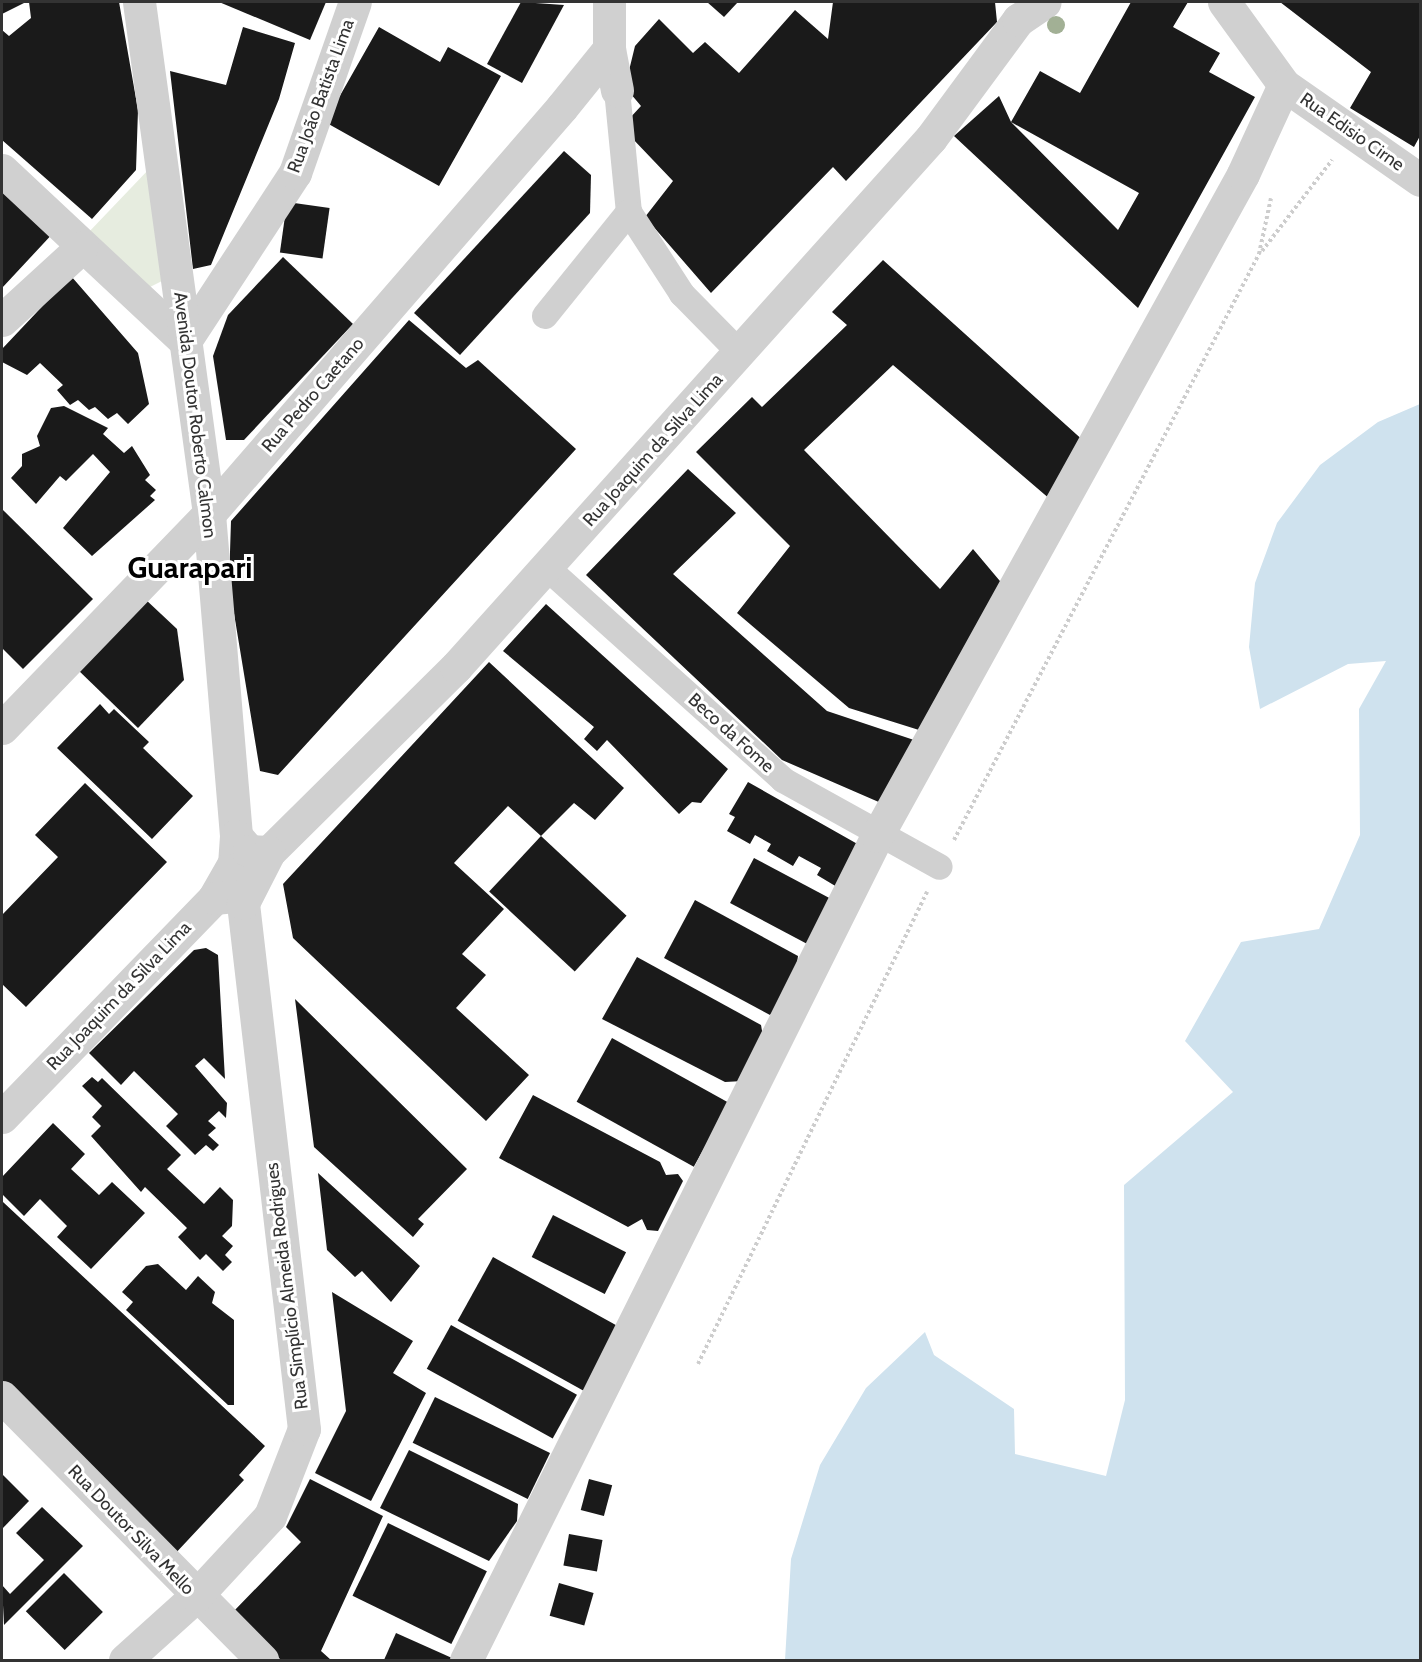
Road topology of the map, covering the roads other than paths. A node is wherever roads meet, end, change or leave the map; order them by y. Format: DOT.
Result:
graph roads {
  1 [pos="139,2"];
  2 [pos="355,2"];
  3 [pos="609,2"];
  4 [pos="1045,2"];
  5 [pos="1224,2"];
  6 [pos="1017,11"];
  7 [pos="609,49"];
  8 [pos="1284,84"];
  9 [pos="617,90"];
  10 [pos="2,170"];
  11 [pos="1420,180"];
  12 [pos="629,212"];
  13 [pos="82,248"];
  14 [pos="545,316"];
  15 [pos="2,320"];
  16 [pos="185,341"];
  17 [pos="741,354"];
  18 [pos="209,514"];
  19 [pos="546,567"];
  20 [pos="2,728"];
  21 [pos="236,836"];
  22 [pos="877,836"];
  23 [pos="269,852"];
  24 [pos="940,867"];
  25 [pos="229,900"];
  26 [pos="2,1117"];
  27 [pos="2,1397"];
  28 [pos="196,1596"];
  29 [pos="125,1660"];
  30 [pos="262,1660"];
  31 [pos="466,1660"];
  1 -- 16 [label="street, Avenida Doutor Roberto Calmon"];
  2 -- 16 [label="street, Rua João Batista Lima"];
  3 -- 7 [label="street"];
  4 -- 6 [label="street, Rua Joaquim da Silva Lima"];
  5 -- 8 [label="street, Rua Edisio Cirne"];
  6 -- 17 [label="street, Rua Joaquim da Silva Lima"];
  7 -- 9 [label="street"];
  7 -- 18 [label="street, Rua Pedro Caetano"];
  8 -- 11 [label="street, Rua Edisio Cirne"];
  8 -- 22 [label="street"];
  9 -- 12 [label="street"];
  10 -- 13 [label="street"];
  12 -- 14 [label="street"];
  12 -- 17 [label="street"];
  13 -- 15 [label="street"];
  13 -- 16 [label="street"];
  16 -- 18 [label="street, Avenida Doutor Roberto Calmon"];
  17 -- 19 [label="street, Rua Joaquim da Silva Lima"];
  18 -- 20 [label="street, Rua Pedro Caetano"];
  18 -- 21 [label="street, Avenida Doutor Roberto Calmon"];
  19 -- 22 [label="street, Beco da Fome"];
  19 -- 23 [label="street, Rua Joaquim da Silva Lima"];
  21 -- 23 [label="street"];
  21 -- 25 [label="street, Avenida Doutor Roberto Calmon"];
  22 -- 24 [label="street, Beco da Fome"];
  22 -- 31 [label="street"];
  23 -- 25 [label="street"];
  25 -- 26 [label="street, Rua Joaquim da Silva Lima"];
  25 -- 28 [label="street, Rua Simplício Almeida Rodrigues"];
  27 -- 28 [label="street, Rua Doutor Silva Mello"];
  28 -- 29 [label="street, Rua Simplício Almeida Rodrigues"];
  28 -- 30 [label="street, Rua Doutor Silva Mello"];
}
